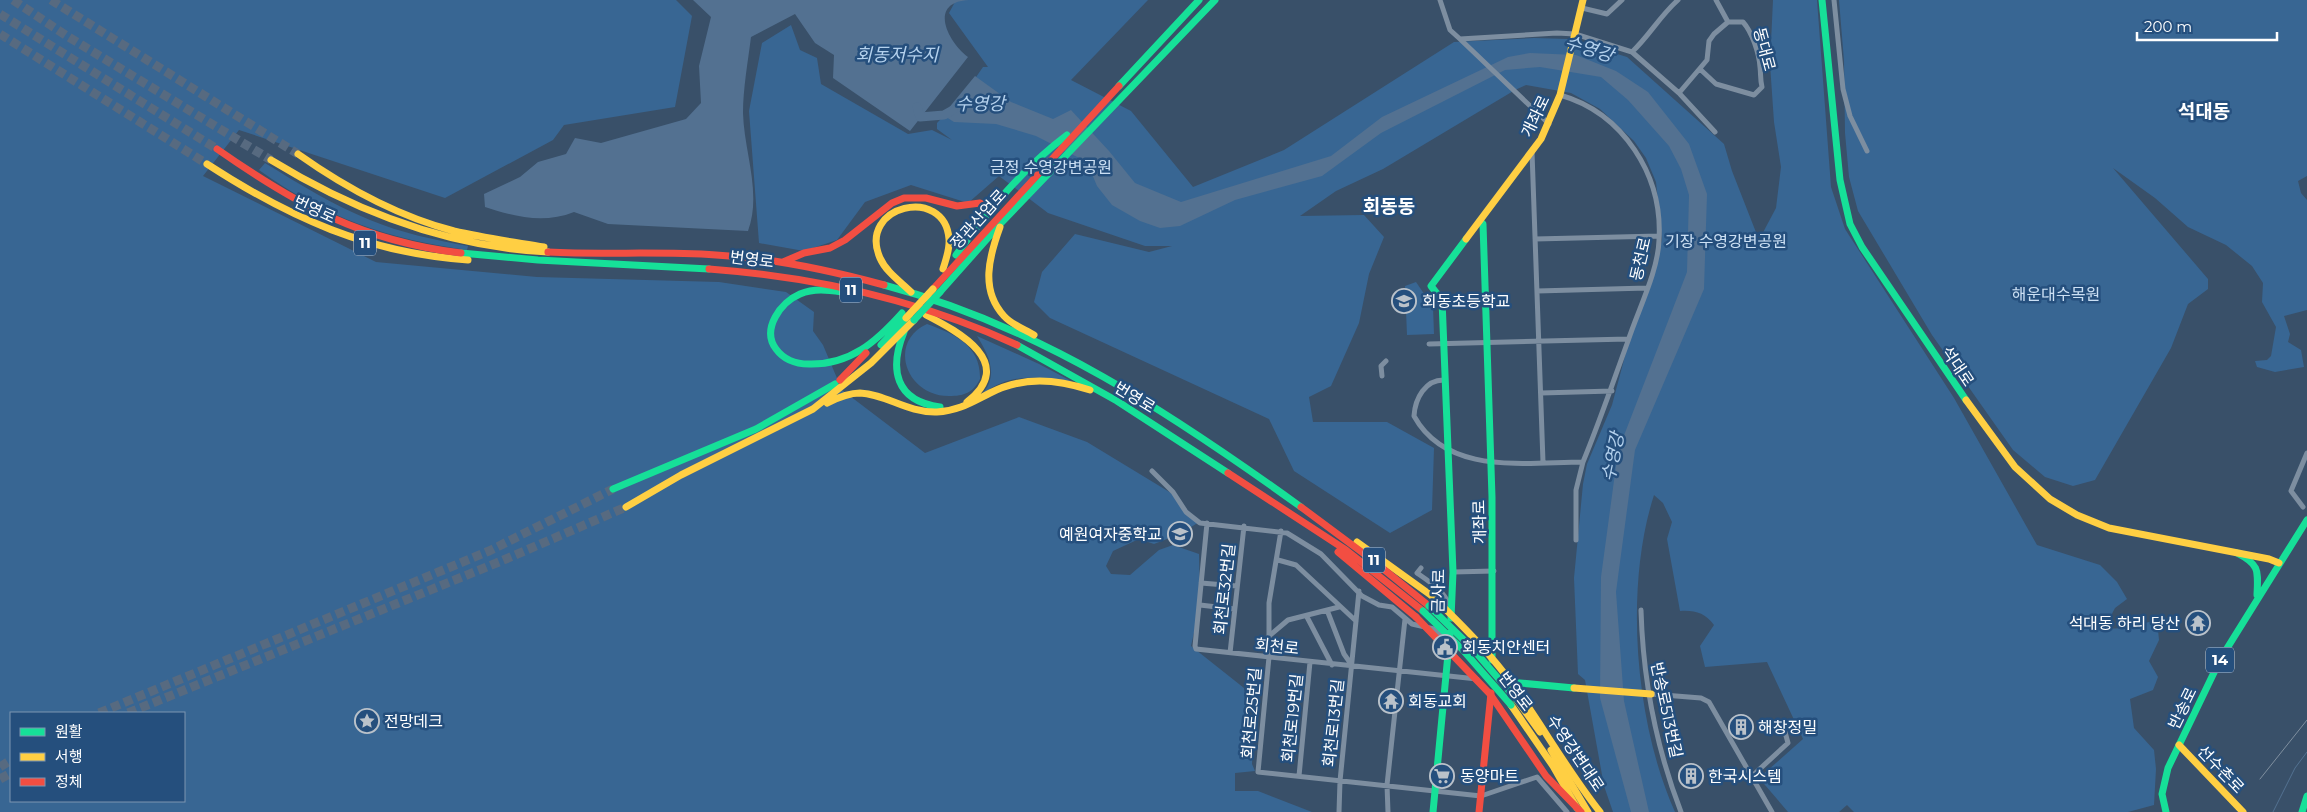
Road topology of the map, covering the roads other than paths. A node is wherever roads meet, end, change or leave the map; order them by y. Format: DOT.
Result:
graph roads {
  1 [pos="1199,0"];
  2 [pos="1214,0"];
  3 [pos="1440,0"];
  4 [pos="1622,0"];
  5 [pos="1678,0"];
  6 [pos="1716,0"];
  7 [pos="1822,0"];
  8 [pos="1834,0"];
  9 [pos="1582,4"];
  10 [pos="1728,22"];
  11 [pos="1574,38"];
  12 [pos="1460,39"];
  13 [pos="1632,52"];
  14 [pos="1701,70"];
  15 [pos="1679,93"];
  16 [pos="1560,94"];
  17 [pos="1091,116"];
  18 [pos="1549,124"];
  19 [pos="1714,132"];
  20 [pos="217,149"];
  21 [pos="1867,151"];
  22 [pos="1532,152"];
  23 [pos="298,154"];
  24 [pos="271,160"];
  25 [pos="207,164"];
  26 [pos="991,207"];
  27 [pos="1000,220"];
  28 [pos="1480,221"];
  29 [pos="1659,236"];
  30 [pos="1535,239"];
  31 [pos="576,251"];
  32 [pos="541,261"];
  33 [pos="783,262"];
  34 [pos="943,269"];
  35 [pos="930,288"];
  36 [pos="1646,288"];
  37 [pos="1537,291"];
  38 [pos="912,292"];
  39 [pos="867,293"];
  40 [pos="908,306"];
  41 [pos="908,317"];
  42 [pos="906,328"];
  43 [pos="885,333"];
  44 [pos="1628,339"];
  45 [pos="1539,340"];
  46 [pos="1488,342"];
  47 [pos="1429,344"];
  48 [pos="1444,344"];
  49 [pos="1065,354"];
  50 [pos="1386,361"];
  51 [pos="1382,376"];
  52 [pos="840,380"];
  53 [pos="1445,380"];
  54 [pos="1612,391"];
  55 [pos="1540,393"];
  56 [pos="1106,396"];
  57 [pos="812,409"];
  58 [pos="1447,451"];
  59 [pos="2307,453"];
  60 [pos="1543,462"];
  61 [pos="1583,462"];
  62 [pos="1492,463"];
  63 [pos="1152,471"];
  64 [pos="614,489"];
  65 [pos="626,507"];
  66 [pos="2303,507"];
  67 [pos="1317,518"];
  68 [pos="2307,520"];
  69 [pos="1207,523"];
  70 [pos="1244,526"];
  71 [pos="1310,527"];
  72 [pos="1281,531"];
  73 [pos="1576,540"];
  74 [pos="2237,554"];
  75 [pos="1278,560"];
  76 [pos="2279,563"];
  77 [pos="1421,568"];
  78 [pos="1494,571"];
  79 [pos="1453,572"];
  80 [pos="1201,583"];
  81 [pos="1237,586"];
  82 [pos="1359,591"];
  83 [pos="2255,602"];
  84 [pos="1200,605"];
  85 [pos="1339,606"];
  86 [pos="1426,608"];
  87 [pos="1234,609"];
  88 [pos="1327,610"];
  89 [pos="1452,610"];
  90 [pos="1640,610"];
  91 [pos="1307,617"];
  92 [pos="1405,619"];
  93 [pos="1414,620"];
  94 [pos="1356,621"];
  95 [pos="1434,629"];
  96 [pos="1268,637"];
  97 [pos="1449,642"];
  98 [pos="1230,653"];
  99 [pos="1269,657"];
  100 [pos="1310,662"];
  101 [pos="1332,665"];
  102 [pos="1351,665"];
  103 [pos="1400,672"];
  104 [pos="1444,677"];
  105 [pos="1492,680"];
  106 [pos="1507,682"];
  107 [pos="1651,694"];
  108 [pos="1490,702"];
  109 [pos="1514,703"];
  110 [pos="1785,732"];
  111 [pos="2179,746"];
  112 [pos="1258,772"];
  113 [pos="1299,776"];
  114 [pos="1751,777"];
  115 [pos="1340,780"];
  116 [pos="1387,785"];
  117 [pos="1435,791"];
  118 [pos="1481,796"];
  119 [pos="2307,796"];
  120 [pos="1339,812"];
  121 [pos="1388,812"];
  122 [pos="1433,812"];
  123 [pos="1479,812"];
  124 [pos="1567,812"];
  125 [pos="1580,812"];
  126 [pos="1588,812"];
  127 [pos="1600,812"];
  128 [pos="1681,812"];
  129 [pos="1772,812"];
  130 [pos="2166,812"];
  131 [pos="2243,812"];
  132 [pos="2302,812"];
  1 -- 17 [label="main road, 정관산업로"];
  2 -- 27 [label="main road"];
  3 -- 12 [label="street"];
  4 -- 9 [label="street, 개좌로"];
  5 -- 13 [label="street"];
  6 -- 10 [label="street, 동대로"];
  7 -- 74 [label="main road, 석대로"];
  8 -- 21 [label="street"];
  9 -- 11 [label="main road, 개좌로"];
  10 -- 14 [label="street, 동대로"];
  10 -- 14 [label="street, 동대로"];
  11 -- 12 [label="street"];
  11 -- 13 [label="street"];
  11 -- 16 [label="main road, 개좌로"];
  12 -- 18 [label="street"];
  13 -- 15 [label="street"];
  14 -- 15 [label="street, 동대로"];
  15 -- 19 [label="street"];
  16 -- 18 [label="main road, 개좌로"];
  16 -- 29 [label="street, 동천로"];
  17 -- 26 [label="main road"];
  17 -- 27 [label="main road, 정관산업로"];
  18 -- 22 [label="main road, 개좌로"];
  20 -- 32 [label="main road, 번영로 / 11"];
  22 -- 28 [label="main road, 개좌로"];
  22 -- 30 [label="street"];
  23 -- 31 [label="main road, 번영로 / 11"];
  24 -- 31 [label="main road, 번영로 / 11"];
  25 -- 32 [label="main road, 번영로 / 11"];
  26 -- 33 [label="main road"];
  26 -- 34 [label="main road"];
  27 -- 35 [label="main road, 정관산업로"];
  27 -- 41 [label="main road, bridge"];
  27 -- 49 [label="main road"];
  28 -- 46 [label="main road, 개좌로"];
  28 -- 48 [label="main road, 금사로"];
  29 -- 30 [label="street"];
  29 -- 36 [label="street, 동천로"];
  30 -- 37 [label="street"];
  31 -- 33 [label="main road, 번영로 / 11"];
  32 -- 39 [label="main road, 번영로 / 11"];
  33 -- 38 [label="main road, 번영로 / 11"];
  34 -- 35 [label="main road"];
  34 -- 38 [label="main road"];
  35 -- 41 [label="main road"];
  36 -- 37 [label="street"];
  36 -- 44 [label="street, 동천로"];
  37 -- 45 [label="street"];
  38 -- 49 [label="main road, 번영로 / 11"];
  39 -- 40 [label="main road, 번영로 / 11"];
  39 -- 43 [label="main road"];
  40 -- 42 [label="main road"];
  40 -- 56 [label="main road, 번영로 / 11"];
  41 -- 42 [label="main road"];
  41 -- 43 [label="main road"];
  41 -- 52 [label="main road"];
  42 -- 57 [label="main road"];
  43 -- 52 [label="main road"];
  44 -- 45 [label="street"];
  44 -- 54 [label="street, 동천로"];
  45 -- 46 [label="street"];
  45 -- 55 [label="street"];
  46 -- 48 [label="street"];
  46 -- 62 [label="main road, 개좌로"];
  47 -- 48 [label="street"];
  48 -- 53 [label="main road, 금사로"];
  49 -- 67 [label="main road, 번영로 / 11"];
  50 -- 51 [label="street"];
  52 -- 64 [label="main road"];
  53 -- 58 [label="main road, 금사로"];
  53 -- 58 [label="street"];
  54 -- 55 [label="street"];
  54 -- 61 [label="street, 동천로"];
  55 -- 60 [label="street"];
  56 -- 57 [label="main road"];
  56 -- 71 [label="main road, 번영로 / 11"];
  57 -- 65 [label="main road"];
  58 -- 62 [label="street"];
  58 -- 79 [label="main road, 금사로"];
  59 -- 66 [label="street"];
  60 -- 61 [label="street"];
  60 -- 62 [label="street"];
  61 -- 73 [label="street, 동천로"];
  62 -- 78 [label="main road, 개좌로"];
  63 -- 69 [label="street"];
  67 -- 86 [label="main road, 번영로 / 11"];
  67 -- 127 [label="main road, 수영강변대로, bridge"];
  68 -- 76 [label="main road, 반송로 / 14"];
  69 -- 70 [label="street"];
  69 -- 80 [label="street, 회천로"];
  70 -- 72 [label="street"];
  70 -- 81 [label="street, 회천로32번길"];
  71 -- 86 [label="main road, 번영로 / 11"];
  71 -- 93 [label="main road"];
  72 -- 75 [label="street, 회천로25번길"];
  72 -- 82 [label="street"];
  74 -- 76 [label="main road, 석대로"];
  74 -- 83 [label="main road"];
  75 -- 85 [label="street"];
  75 -- 96 [label="street, 회천로25번길"];
  76 -- 83 [label="main road, 반송로 / 14"];
  77 -- 89 [label="street"];
  78 -- 79 [label="street"];
  78 -- 105 [label="main road, 개좌로"];
  79 -- 89 [label="main road, 금사로"];
  80 -- 81 [label="street"];
  80 -- 84 [label="street, 회천로"];
  81 -- 87 [label="street, 회천로32번길"];
  82 -- 92 [label="street"];
  82 -- 94 [label="street, 회천로13번길"];
  83 -- 111 [label="main road, 반송로 / 14"];
  84 -- 87 [label="street"];
  84 -- 98 [label="street, 회천로"];
  85 -- 88 [label="street"];
  85 -- 94 [label="street"];
  86 -- 109 [label="main road, 번영로 / 11, bridge"];
  87 -- 98 [label="street, 회천로32번길"];
  88 -- 91 [label="street"];
  88 -- 102 [label="street"];
  89 -- 95 [label="street"];
  89 -- 97 [label="main road, 금사로"];
  90 -- 128 [label="street, 반송로513번길"];
  91 -- 96 [label="street"];
  91 -- 101 [label="street"];
  92 -- 93 [label="street"];
  92 -- 103 [label="street"];
  93 -- 95 [label="street"];
  93 -- 125 [label="main road, bridge"];
  94 -- 102 [label="street, 회천로13번길"];
  95 -- 97 [label="street"];
  96 -- 99 [label="street, 회천로25번길"];
  97 -- 104 [label="main road, 금사로"];
  98 -- 99 [label="street, 회천로"];
  99 -- 100 [label="street, 회천로"];
  99 -- 112 [label="street, 회천로25번길"];
  100 -- 101 [label="street, 회천로"];
  100 -- 113 [label="street, 회천로19번길"];
  101 -- 102 [label="street, 회천로"];
  102 -- 103 [label="street, 회천로"];
  102 -- 115 [label="street, 회천로13번길"];
  103 -- 104 [label="street, 회천로"];
  103 -- 116 [label="street"];
  104 -- 105 [label="street, 회천로"];
  104 -- 117 [label="main road, 금사로"];
  105 -- 106 [label="main road"];
  105 -- 108 [label="main road, 개좌로"];
  106 -- 107 [label="main road, bridge"];
  106 -- 108 [label="main road"];
  107 -- 114 [label="street, 반송로513번길"];
  108 -- 118 [label="main road, 개좌로"];
  109 -- 125 [label="main road, 번영로 / 11"];
  109 -- 126 [label="main road, 번영로 / 11"];
  110 -- 114 [label="street"];
  111 -- 130 [label="main road, 반송로 / 14"];
  111 -- 131 [label="main road, 선수촌로"];
  112 -- 113 [label="street, 회천로13번길"];
  113 -- 115 [label="street, 회천로13번길"];
  114 -- 129 [label="street, 반송로513번길"];
  115 -- 116 [label="street"];
  115 -- 120 [label="street, 회천로13번길"];
  116 -- 117 [label="street"];
  116 -- 121 [label="street"];
  117 -- 118 [label="street"];
  117 -- 122 [label="main road, 금사로"];
  118 -- 123 [label="main road, 개좌로"];
  118 -- 124 [label="street"];
  119 -- 132 [label="main road"];
}
